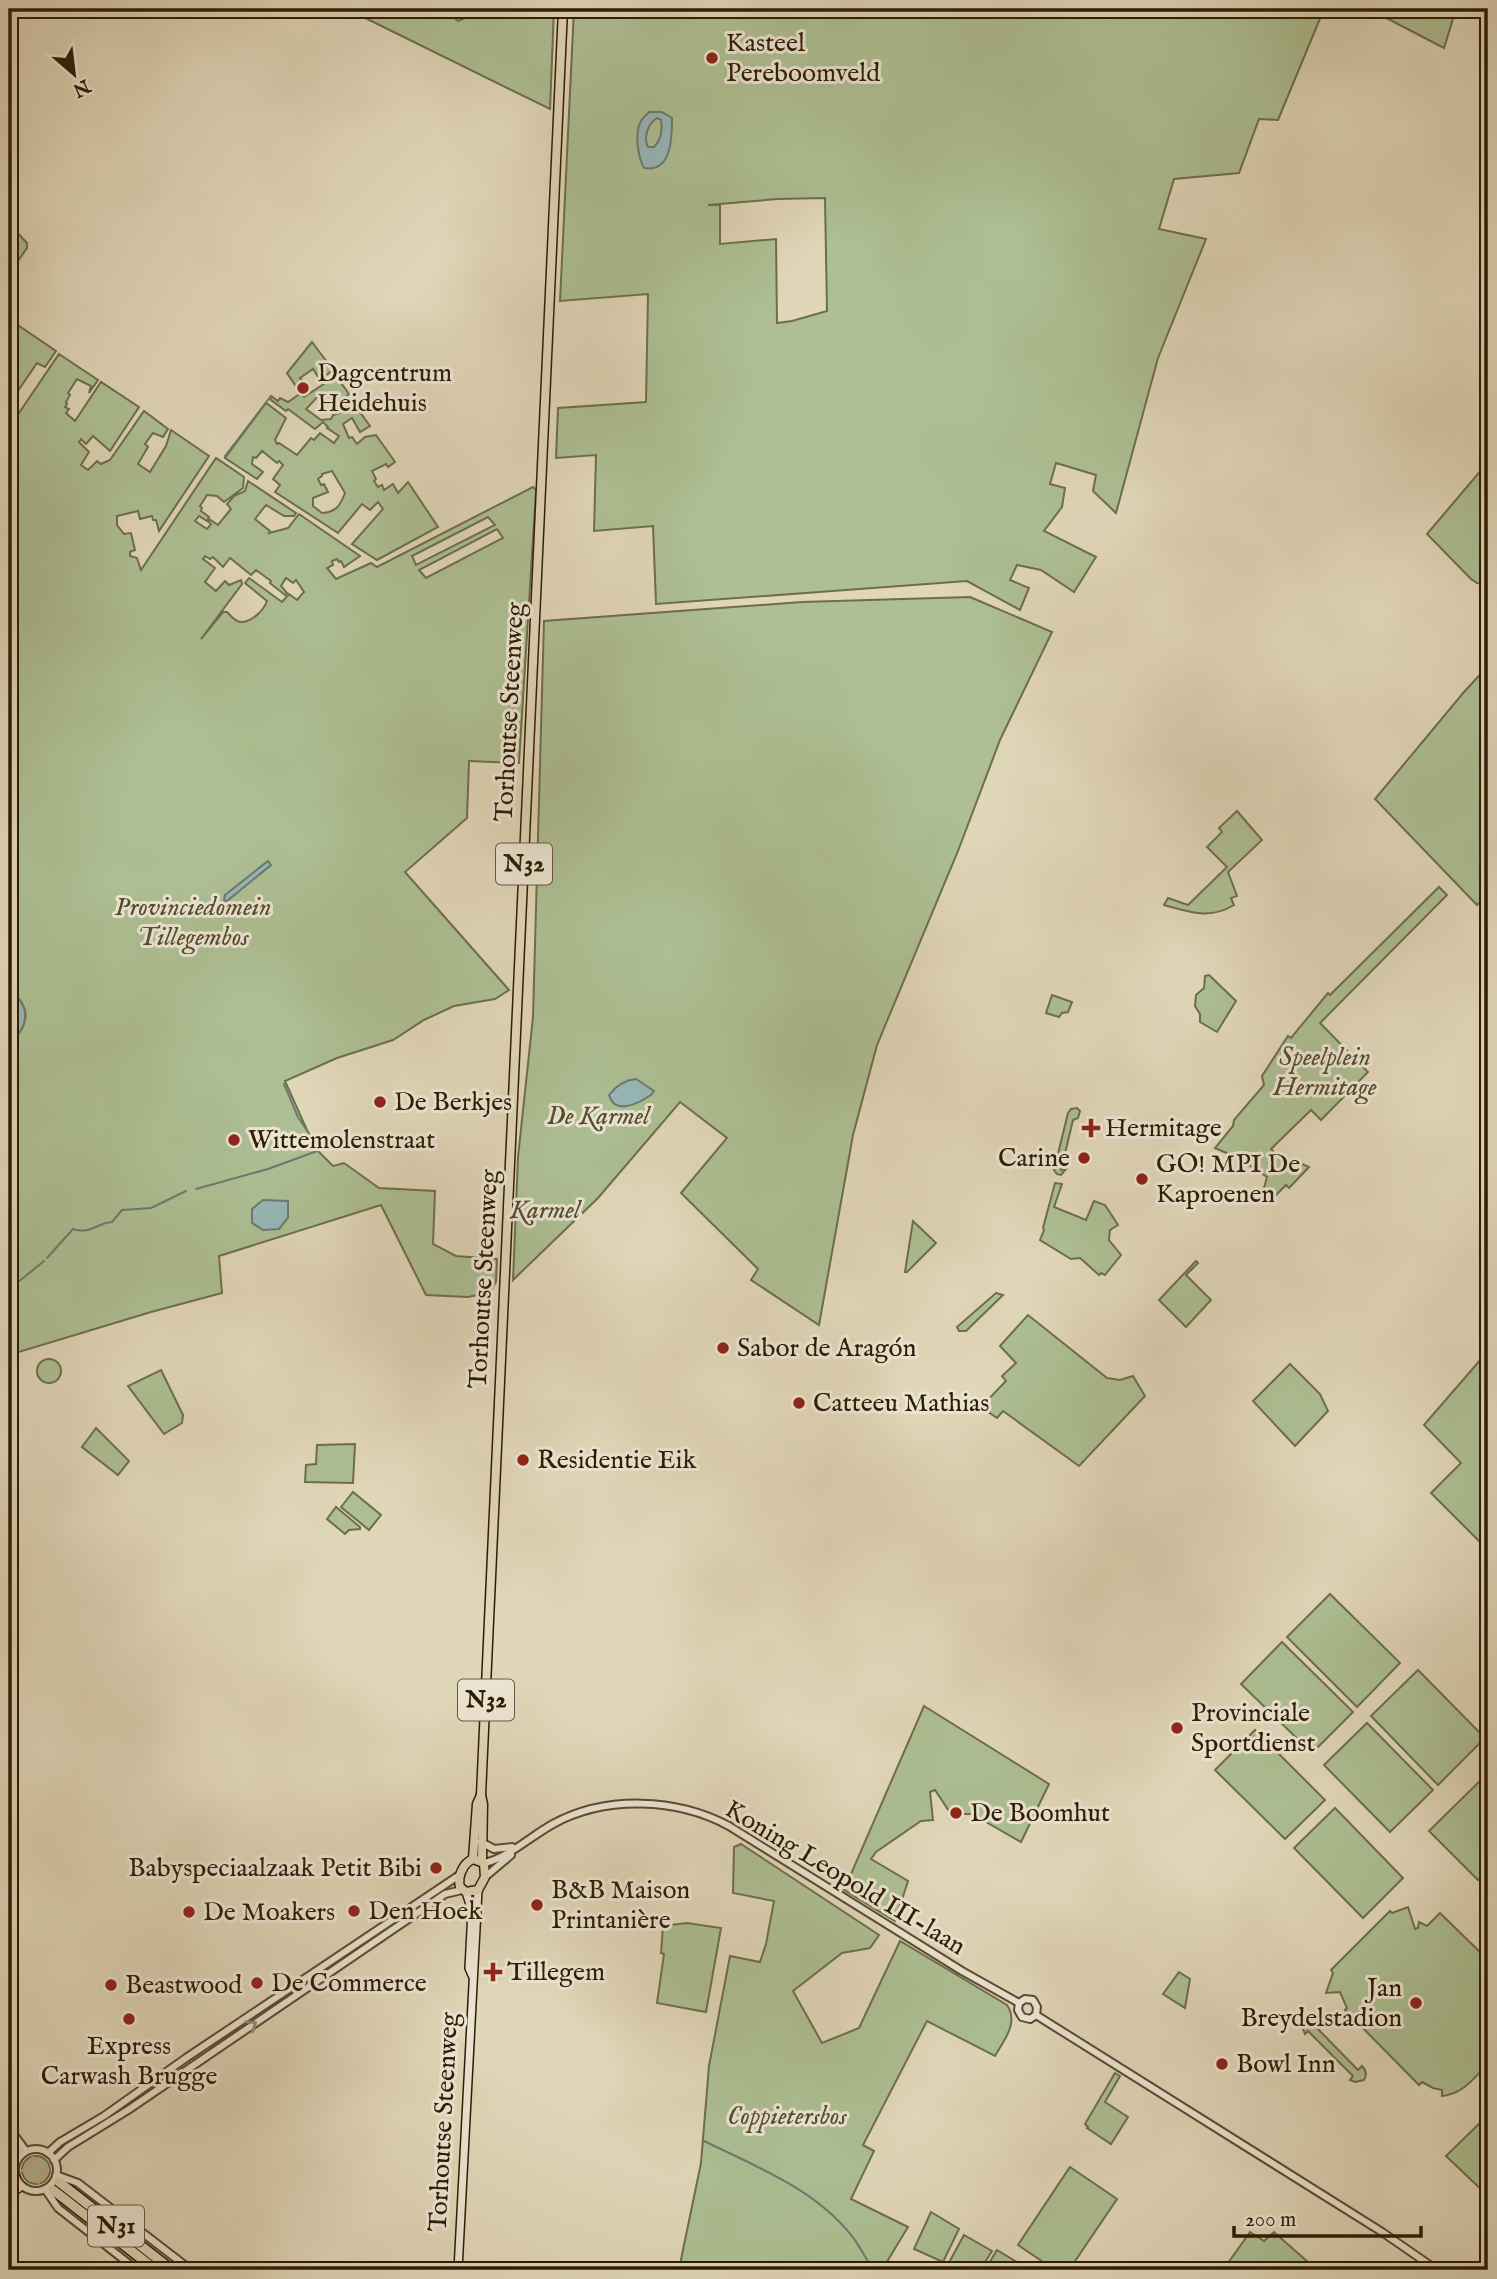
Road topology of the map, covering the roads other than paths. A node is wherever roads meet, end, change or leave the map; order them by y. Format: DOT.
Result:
graph roads {
  1 [pos="564,9"];
  2 [pos="481,1796"];
  3 [pos="527,1841"];
  4 [pos="481,1842"];
  5 [pos="517,1845"];
  6 [pos="480,1861"];
  7 [pos="461,1874"];
  8 [pos="485,1877"];
  9 [pos="478,1890"];
  10 [pos="464,1891"];
  11 [pos="320,1969"];
  12 [pos="472,1975"];
  13 [pos="325,1976"];
  14 [pos="1019,2003"];
  15 [pos="1036,2014"];
  16 [pos="9,2128"];
  17 [pos="9,2143"];
  18 [pos="48,2153"];
  19 [pos="15,2157"];
  20 [pos="54,2160"];
  21 [pos="16,2178"];
  22 [pos="53,2184"];
  23 [pos="22,2186"];
  24 [pos="9,2187"];
  25 [pos="9,2195"];
  26 [pos="137,2270"];
  27 [pos="156,2270"];
  28 [pos="172,2270"];
  29 [pos="191,2270"];
  30 [pos="458,2270"];
  31 [pos="1437,2270"];
  1 -- 2 [label="main road, Torhoutse Steenweg / N32"];
  2 -- 4 [label="main road, Torhoutse Steenweg / N32"];
  2 -- 6 [label="main road, Torhoutse Steenweg / N32"];
  3 -- 5 [label="street, Koning Leopold III-laan"];
  3 -- 8 [label="street, Koning Leopold III-laan"];
  3 -- 14 [label="street, Koning Leopold III-laan"];
  4 -- 5 [label="street"];
  4 -- 6 [label="main road, Torhoutse Steenweg / N32"];
  5 -- 6 [label="street, Koning Leopold III-laan"];
  6 -- 7 [label="main road"];
  6 -- 8 [label="main road, N32"];
  7 -- 10 [label="main road"];
  7 -- 11 [label="street"];
  8 -- 9 [label="main road"];
  9 -- 10 [label="main road"];
  9 -- 12 [label="main road, Torhoutse Steenweg"];
  10 -- 12 [label="main road, Torhoutse Steenweg"];
  10 -- 13 [label="street"];
  11 -- 13 [label="street"];
  11 -- 18 [label="street"];
  12 -- 30 [label="main road, Torhoutse Steenweg"];
  20 -- 13 [label="street, one-way"];
  14 -- 15 [label="street, Koning Leopold III-laan"];
  14 -- 15 [label="street, Koning Leopold III-laan"];
  15 -- 31 [label="street, Koning Leopold III-laan"];
  16 -- 19 [label="street"];
  17 -- 19 [label="highway"];
  18 -- 19 [label="street"];
  18 -- 20 [label="street"];
  19 -- 21 [label="street"];
  20 -- 22 [label="street"];
  21 -- 23 [label="street"];
  21 -- 24 [label="main road"];
  22 -- 23 [label="street"];
  22 -- 26 [label="street"];
  22 -- 27 [label="highway, N31"];
  22 -- 28 [label="highway, N31"];
  22 -- 29 [label="street"];
  23 -- 25 [label="main road"];
}
